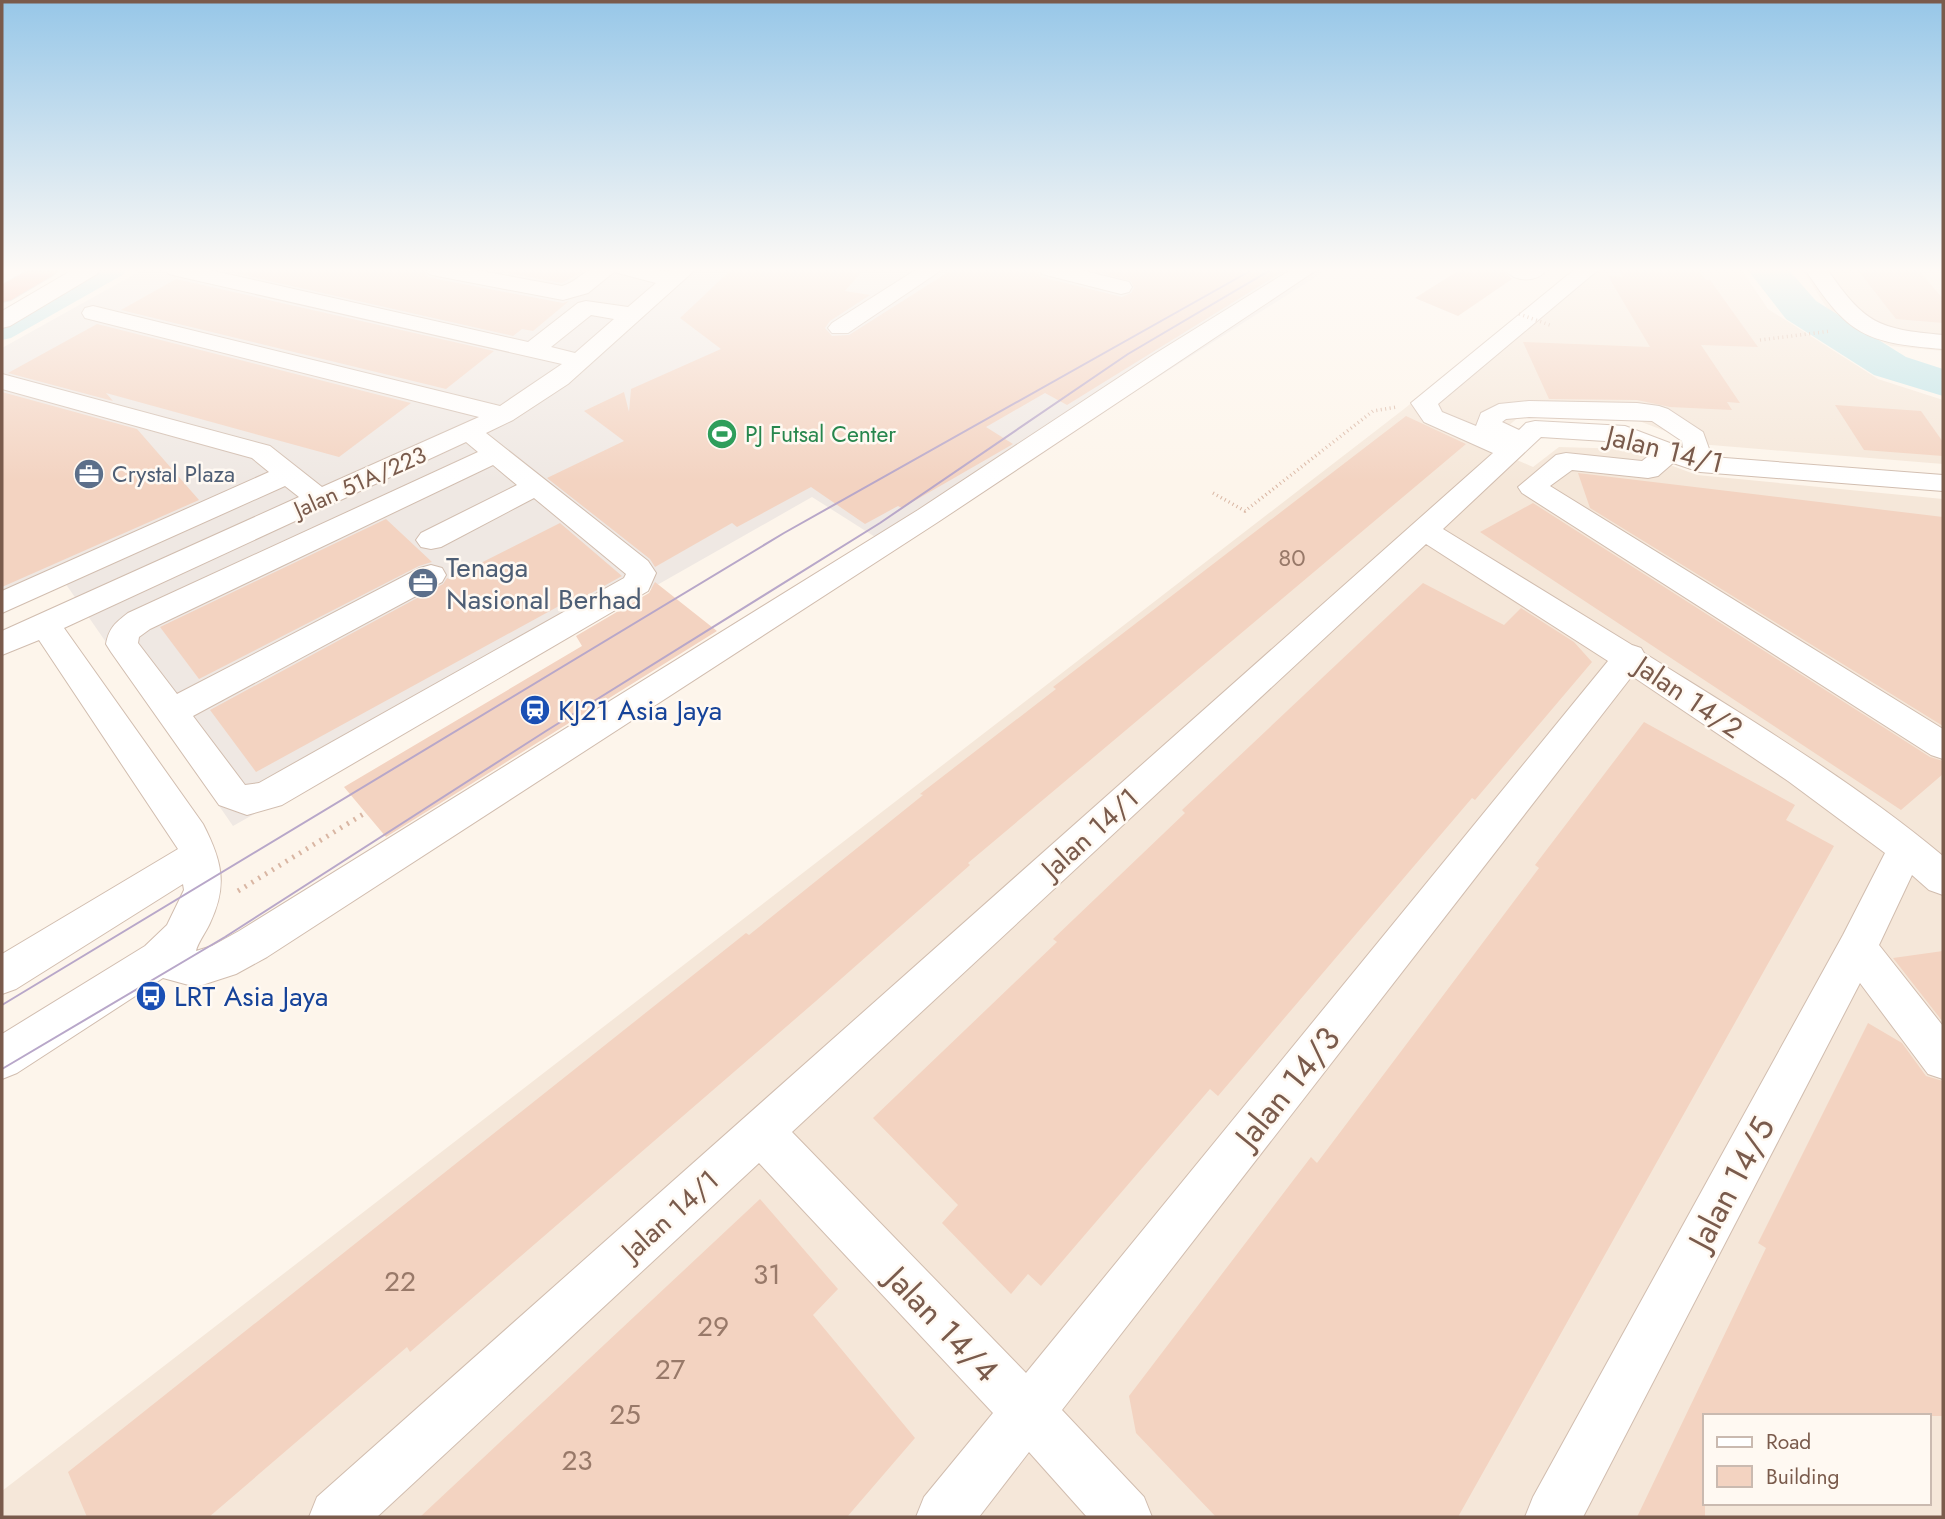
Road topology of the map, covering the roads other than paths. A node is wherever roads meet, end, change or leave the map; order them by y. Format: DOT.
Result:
graph roads {
  1 [pos="201,340"];
  2 [pos="489,340"];
  3 [pos="546,340"];
  4 [pos="604,340"];
  5 [pos="1194,340"];
  6 [pos="1501,340"];
  7 [pos="1923,340"];
  8 [pos="1943,342"];
  9 [pos="533,350"];
  10 [pos="580,361"];
  11 [pos="2,381"];
  12 [pos="503,415"];
  13 [pos="469,432"];
  14 [pos="1516,446"];
  15 [pos="1670,451"];
  16 [pos="496,454"];
  17 [pos="1700,464"];
  18 [pos="288,474"];
  19 [pos="1943,482"];
  20 [pos="536,486"];
  21 [pos="320,500"];
  22 [pos="1424,530"];
  23 [pos="431,540"];
  24 [pos="430,575"];
  25 [pos="2,603"];
  26 [pos="45,625"];
  27 [pos="2,644"];
  28 [pos="1630,656"];
  29 [pos="172,712"];
  30 [pos="1943,746"];
  31 [pos="1907,847"];
  32 [pos="199,855"];
  33 [pos="1943,879"];
  34 [pos="1857,948"];
  35 [pos="159,959"];
  36 [pos="2,976"];
  37 [pos="2,1058"];
  38 [pos="1943,1059"];
  39 [pos="761,1132"];
  40 [pos="1028,1412"];
  41 [pos="337,1517"];
  42 [pos="944,1517"];
  43 [pos="1124,1517"];
  44 [pos="1553,1517"];
  1 -- 12 [label="street"];
  2 -- 9 [label="street"];
  3 -- 9 [label="street"];
  4 -- 10 [label="street, Jalan 51A/223"];
  5 -- 35 [label="street"];
  6 -- 14 [label="street"];
  7 -- 8 [label="street"];
  9 -- 10 [label="street"];
  10 -- 12 [label="street, Jalan 51A/223"];
  11 -- 18 [label="street"];
  12 -- 13 [label="street, Jalan 51A/223"];
  13 -- 16 [label="street"];
  13 -- 21 [label="street, Jalan 51A/223"];
  14 -- 15 [label="street, Jalan 14/1"];
  14 -- 17 [label="street"];
  14 -- 22 [label="street, Jalan 14/1"];
  15 -- 17 [label="street, Jalan 14/1"];
  15 -- 30 [label="street"];
  16 -- 20 [label="street"];
  16 -- 29 [label="street"];
  17 -- 19 [label="street, Jalan 14/1"];
  18 -- 21 [label="street"];
  18 -- 25 [label="street"];
  20 -- 23 [label="street"];
  20 -- 29 [label="street"];
  21 -- 26 [label="street, Jalan 51A/223"];
  22 -- 28 [label="street, Jalan 14/2"];
  22 -- 39 [label="street, Jalan 14/1"];
  24 -- 29 [label="street"];
  26 -- 27 [label="street, Jalan 51A/223"];
  26 -- 32 [label="street"];
  28 -- 31 [label="street, Jalan 14/2"];
  28 -- 40 [label="street, Jalan 14/3"];
  31 -- 33 [label="street, Jalan 14/2"];
  31 -- 34 [label="street, Jalan 14/5"];
  32 -- 35 [label="street"];
  32 -- 36 [label="street"];
  34 -- 38 [label="street"];
  34 -- 44 [label="street, Jalan 14/5"];
  35 -- 37 [label="street"];
  39 -- 40 [label="street, Jalan 14/4"];
  39 -- 41 [label="street, Jalan 14/1"];
  40 -- 42 [label="street, Jalan 14/3"];
  40 -- 43 [label="street, Jalan 14/4"];
}
